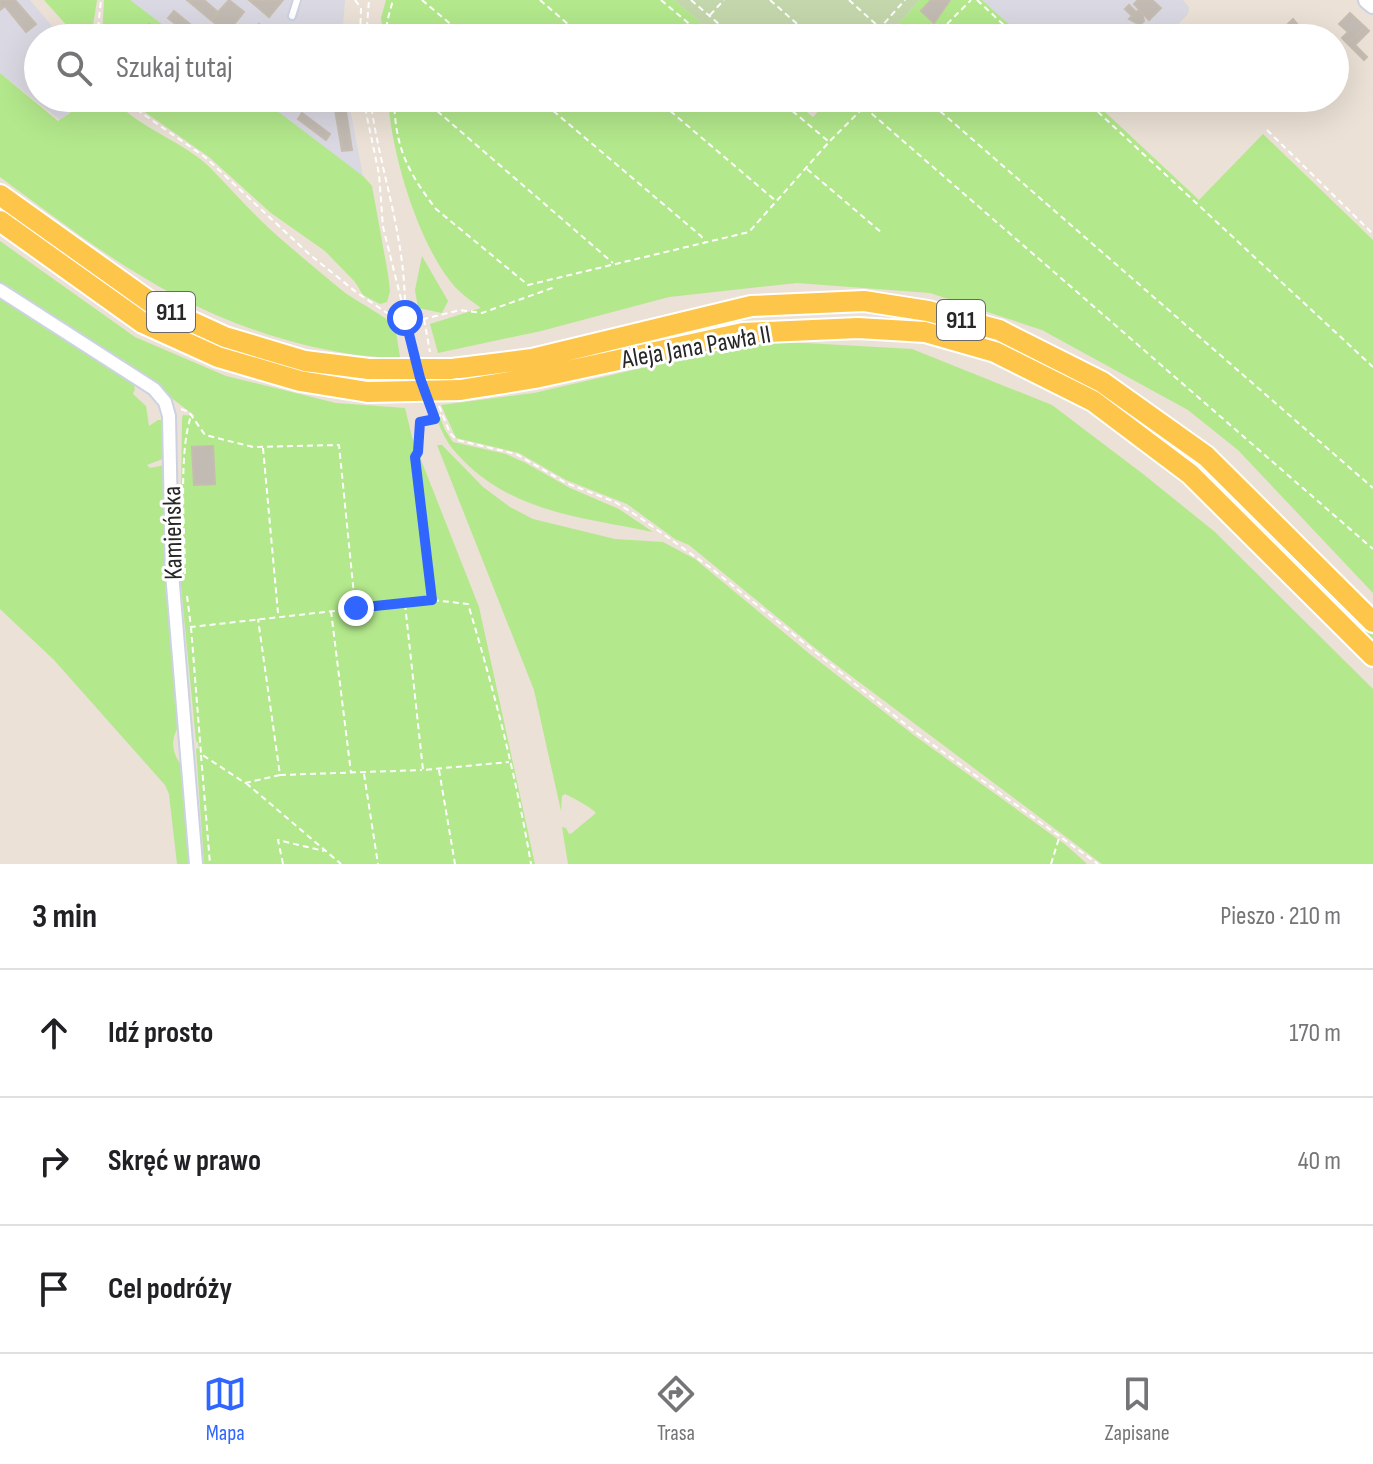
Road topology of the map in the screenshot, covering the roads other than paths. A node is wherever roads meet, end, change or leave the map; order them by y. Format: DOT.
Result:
graph roads {
  1 [pos="297,0"];
  2 [pos="1367,0"];
  3 [pos="1373,5"];
  4 [pos="292,16"];
  5 [pos="0,195"];
  6 [pos="0,221"];
  7 [pos="0,290"];
  8 [pos="1373,622"];
  9 [pos="1373,656"];
  10 [pos="196,864"];
  1 -- 4 [label="lane"];
  2 -- 3 [label="street"];
  5 -- 8 [label="main road, Aleja Jana Pawła II / 911, bridge"];
  6 -- 9 [label="main road, Aleja Jana Pawła II / 911, bridge"];
  7 -- 10 [label="street, Kamieńska"];
}
